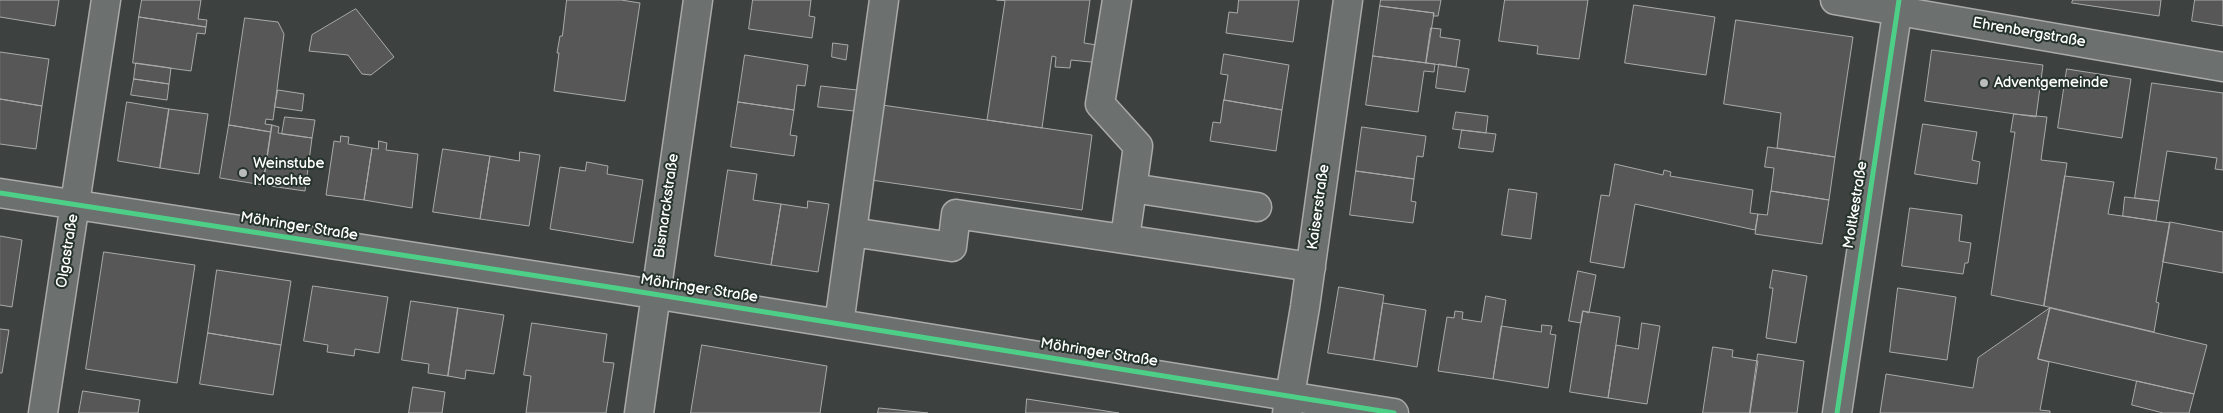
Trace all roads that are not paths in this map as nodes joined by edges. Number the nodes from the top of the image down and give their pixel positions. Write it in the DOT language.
graph roads {
  1 [pos="106,0"];
  2 [pos="698,0"];
  3 [pos="884,0"];
  4 [pos="1117,0"];
  5 [pos="1348,0"];
  6 [pos="1835,0"];
  7 [pos="1898,5"];
  8 [pos="2223,67"];
  9 [pos="1132,188"];
  10 [pos="0,193"];
  11 [pos="75,205"];
  12 [pos="1257,207"];
  13 [pos="852,232"];
  14 [pos="1126,238"];
  15 [pos="1311,267"];
  16 [pos="656,295"];
  17 [pos="839,324"];
  18 [pos="1288,405"];
  19 [pos="43,413"];
  20 [pos="639,413"];
  21 [pos="1394,413"];
  22 [pos="1837,413"];
  1 -- 11 [label="street, Olgastraße"];
  2 -- 16 [label="street, Bismarckstraße"];
  3 -- 13 [label="street"];
  4 -- 9 [label="street"];
  5 -- 15 [label="street, Kaiserstraße"];
  6 -- 7 [label="street, Ehrenbergstraße"];
  7 -- 8 [label="street, Ehrenbergstraße"];
  7 -- 22 [label="street, Moltkestraße"];
  9 -- 12 [label="street"];
  9 -- 14 [label="street"];
  10 -- 11 [label="street, Möhringer Straße"];
  11 -- 16 [label="street, Möhringer Straße"];
  11 -- 19 [label="street, Olgastraße"];
  13 -- 14 [label="street"];
  13 -- 17 [label="street"];
  14 -- 15 [label="street"];
  15 -- 18 [label="street, Kaiserstraße"];
  16 -- 17 [label="street, Möhringer Straße"];
  16 -- 20 [label="street, Bismarckstraße"];
  17 -- 18 [label="street, Möhringer Straße"];
  18 -- 21 [label="street, Möhringer Straße"];
}
